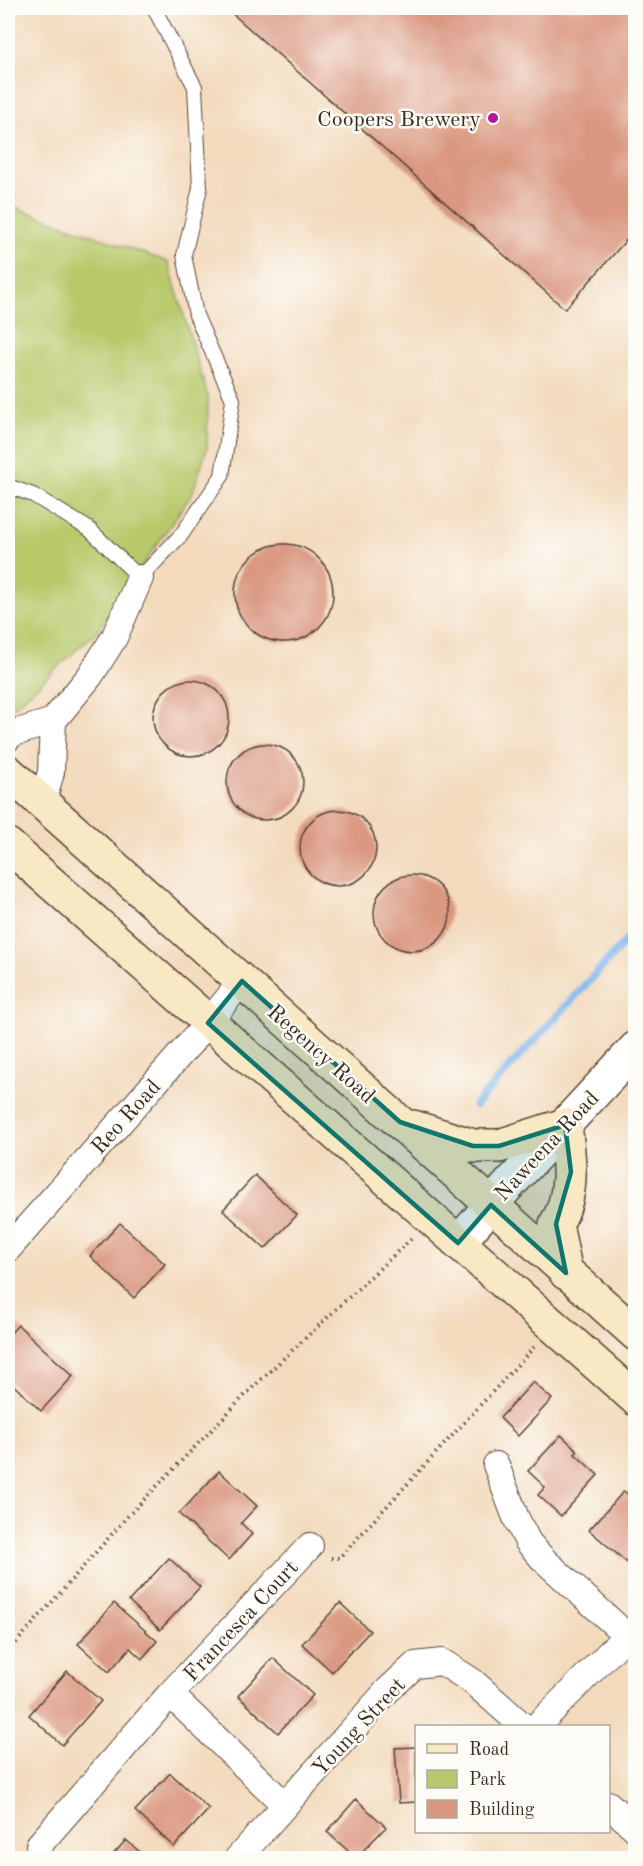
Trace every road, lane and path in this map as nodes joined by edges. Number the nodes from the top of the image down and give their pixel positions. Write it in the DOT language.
graph roads {
  1 [pos="153,8"];
  2 [pos="8,486"];
  3 [pos="140,578"];
  4 [pos="53,721"];
  5 [pos="8,738"];
  6 [pos="8,772"];
  7 [pos="42,805"];
  8 [pos="8,845"];
  9 [pos="242,981"];
  10 [pos="208,1023"];
  11 [pos="636,1048"];
  12 [pos="400,1122"];
  13 [pos="565,1125"];
  14 [pos="491,1205"];
  15 [pos="416,1235"];
  16 [pos="458,1243"];
  17 [pos="8,1249"];
  18 [pos="566,1273"];
  19 [pos="636,1334"];
  20 [pos="537,1345"];
  21 [pos="636,1399"];
  22 [pos="496,1465"];
  23 [pos="305,1551"];
  24 [pos="631,1640"];
  25 [pos="8,1652"];
  26 [pos="170,1694"];
  27 [pos="522,1725"];
  28 [pos="538,1725"];
  29 [pos="285,1805"];
  30 [pos="610,1805"];
  31 [pos="636,1828"];
  32 [pos="39,1845"];
  33 [pos="238,1858"];
  1 -- 3 [label="lane"];
  2 -- 3 [label="lane"];
  3 -- 4 [label="street"];
  4 -- 5 [label="street"];
  4 -- 7 [label="street"];
  6 -- 7 [label="main road, Regency Road"];
  7 -- 9 [label="main road, Regency Road"];
  8 -- 10 [label="main road"];
  9 -- 10 [label="street, Reo Road"];
  9 -- 12 [label="main road, Regency Road"];
  10 -- 16 [label="main road"];
  10 -- 17 [label="street, Reo Road"];
  11 -- 13 [label="street, Naweena Road"];
  12 -- 13 [label="main road"];
  12 -- 14 [label="main road, Regency Road"];
  13 -- 14 [label="street, Naweena Road"];
  13 -- 18 [label="main road"];
  14 -- 16 [label="street, Naweena Road"];
  14 -- 18 [label="main road, Regency Road"];
  15 -- 25 [label="path"];
  16 -- 21 [label="main road"];
  18 -- 19 [label="main road, Regency Road"];
  20 -- 23 [label="path"];
  22 -- 24 [label="street"];
  23 -- 26 [label="street, Francesca Court"];
  24 -- 28 [label="street"];
  26 -- 29 [label="street, Francesca Court"];
  26 -- 32 [label="street, Francesca Court"];
  27 -- 29 [label="street, Young Street"];
  29 -- 33 [label="street, Young Street"];
  30 -- 31 [label="street"];
}
